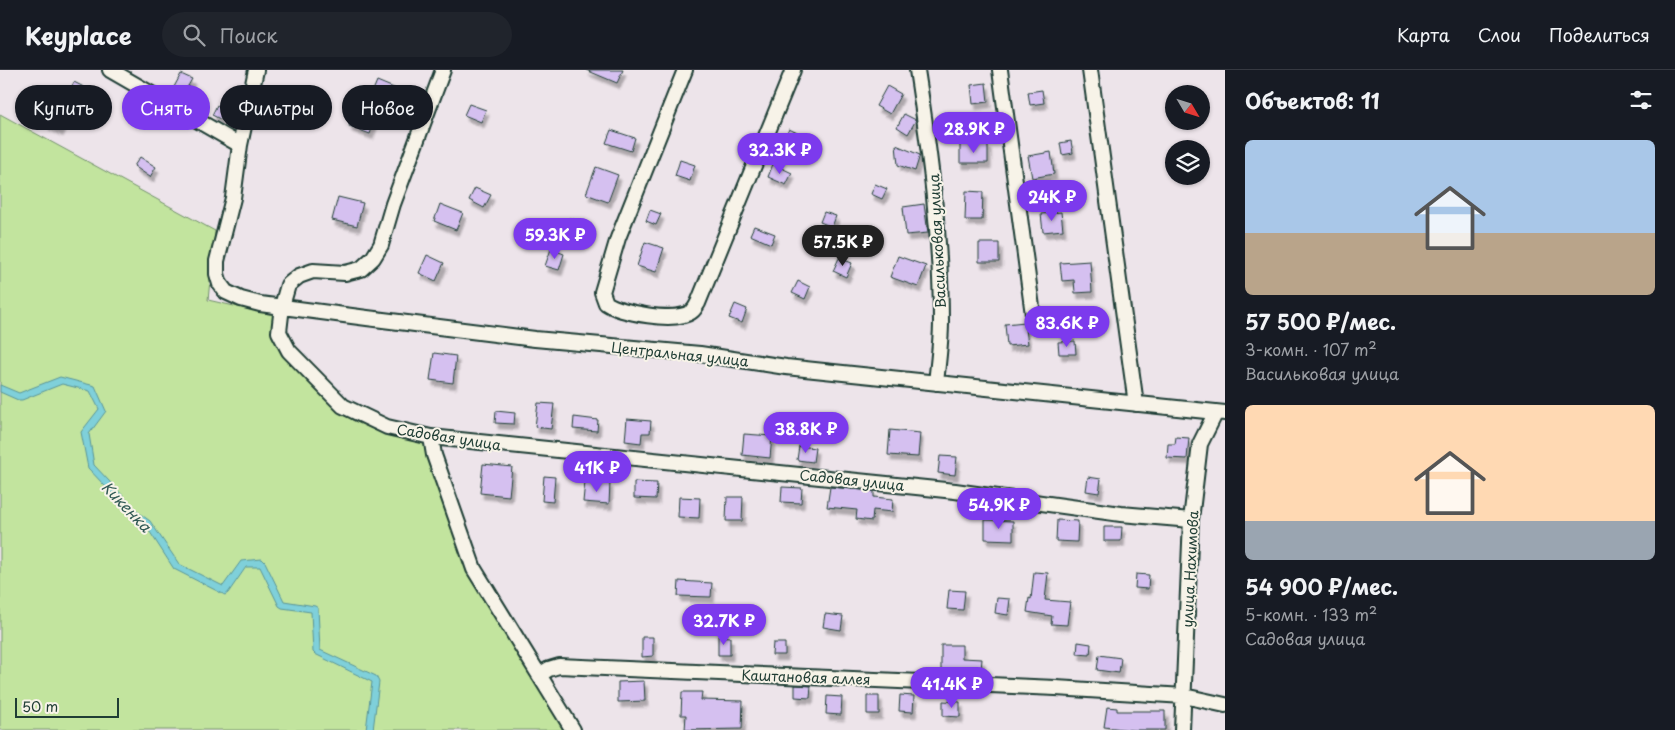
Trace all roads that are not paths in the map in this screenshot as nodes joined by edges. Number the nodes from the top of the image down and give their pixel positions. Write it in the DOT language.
graph roads {
  1 [pos="110,70"];
  2 [pos="256,70"];
  3 [pos="443,70"];
  4 [pos="685,70"];
  5 [pos="793,70"];
  6 [pos="918,70"];
  7 [pos="1000,70"];
  8 [pos="1090,70"];
  9 [pos="240,145"];
  10 [pos="282,306"];
  11 [pos="1034,322"];
  12 [pos="936,383"];
  13 [pos="1136,404"];
  14 [pos="1221,413"];
  15 [pos="431,437"];
  16 [pos="1191,520"];
  17 [pos="539,675"];
  18 [pos="1184,696"];
  19 [pos="1225,706"];
  20 [pos="573,730"];
  21 [pos="1182,730"];
  1 -- 9 [label="street"];
  2 -- 9 [label="street"];
  3 -- 10 [label="street, Садовая улица"];
  4 -- 5 [label="street"];
  6 -- 12 [label="street, Васильковая улица"];
  7 -- 11 [label="street"];
  8 -- 13 [label="street"];
  9 -- 10 [label="street, Центральная улица"];
  10 -- 12 [label="street, Центральная улица"];
  10 -- 15 [label="street, Садовая улица"];
  12 -- 13 [label="street, Центральная улица"];
  13 -- 14 [label="street, Центральная улица"];
  14 -- 16 [label="street, улица Нахимова"];
  15 -- 16 [label="street, Садовая улица"];
  15 -- 17 [label="street"];
  16 -- 18 [label="street, улица Нахимова"];
  17 -- 18 [label="street, Каштановая аллея"];
  17 -- 20 [label="street"];
  18 -- 19 [label="street, Каштановая аллея"];
  18 -- 21 [label="street, улица Нахимова"];
}
